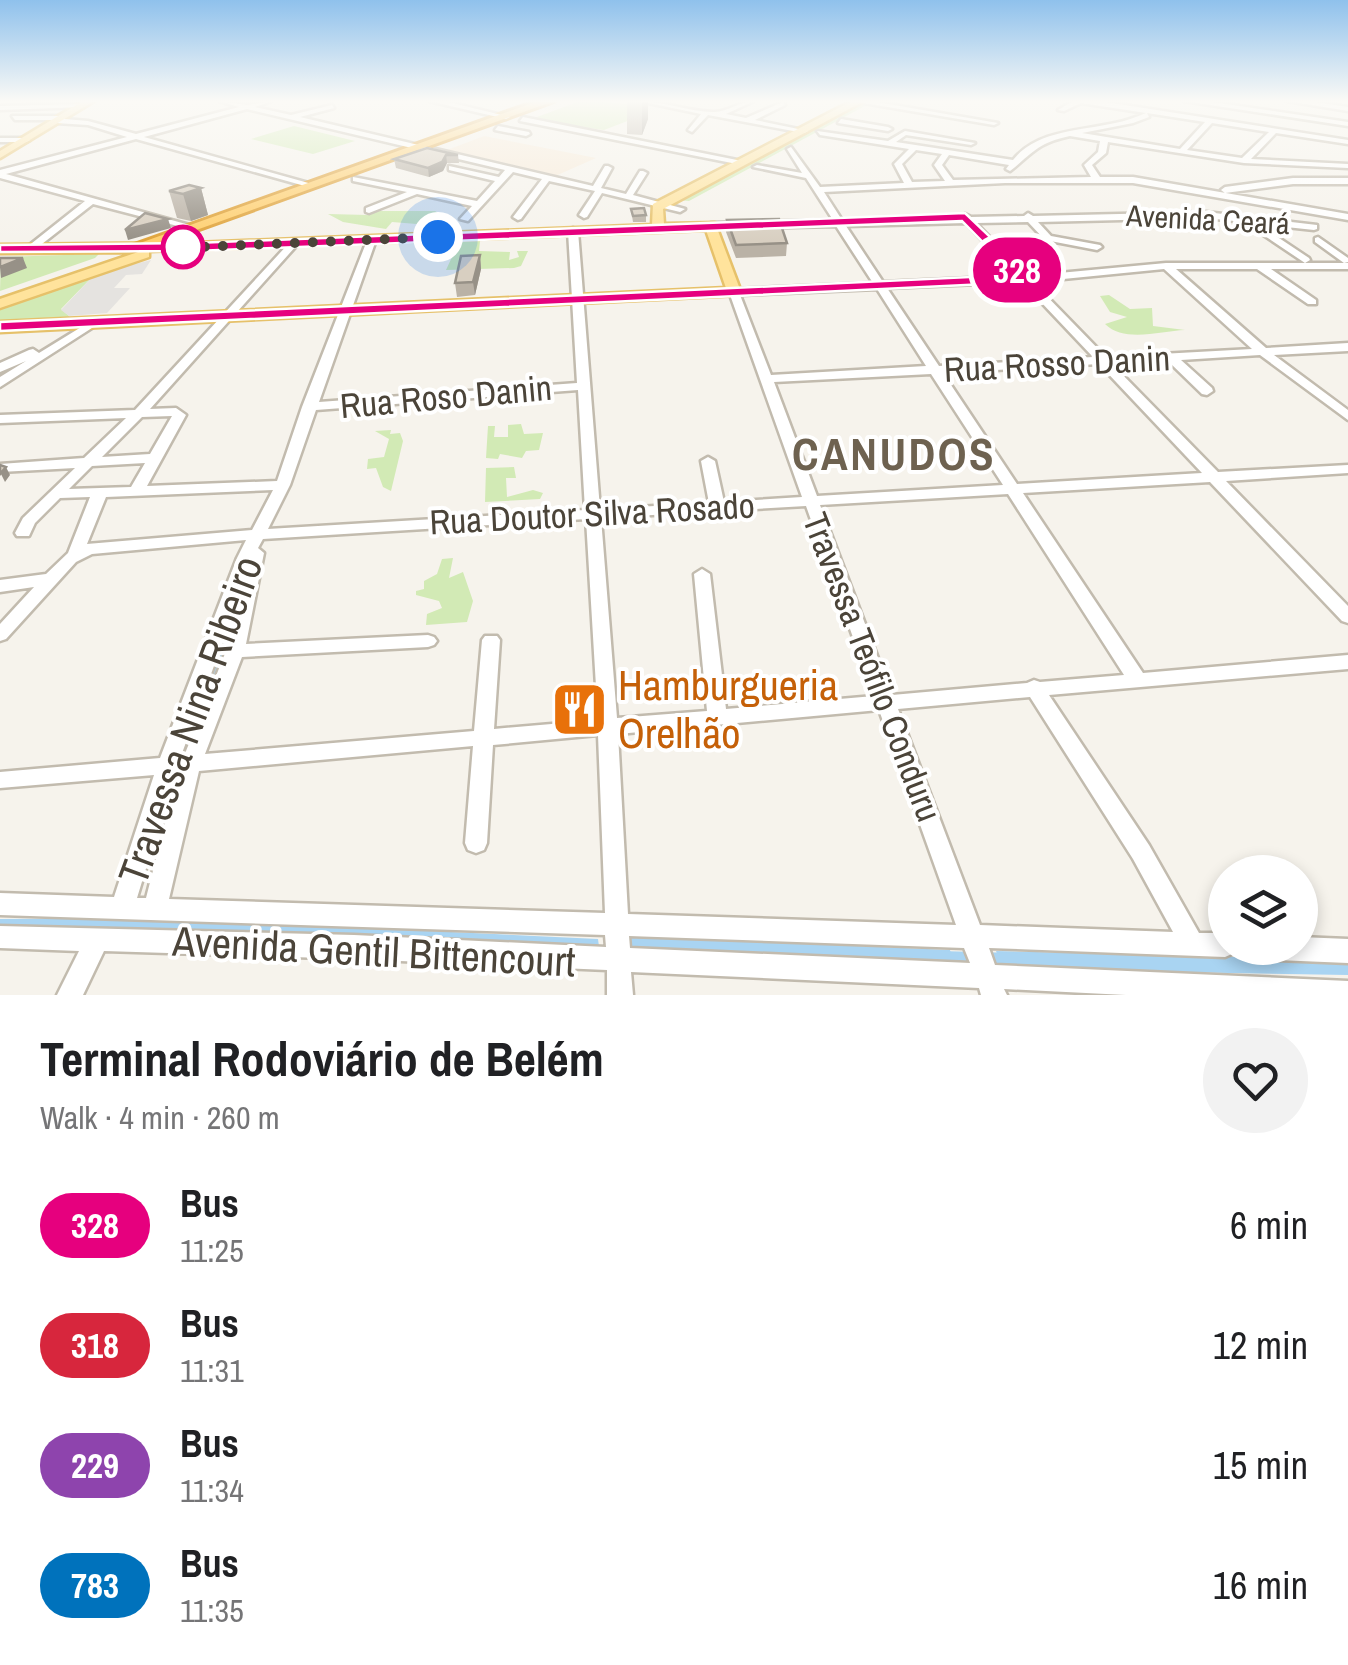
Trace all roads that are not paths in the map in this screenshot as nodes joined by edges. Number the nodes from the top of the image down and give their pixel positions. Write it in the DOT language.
graph roads {
  1 [pos="80,147"];
  2 [pos="97,147"];
  3 [pos="168,147"];
  4 [pos="441,147"];
  5 [pos="665,147"];
  6 [pos="772,147"];
  7 [pos="794,147"];
  8 [pos="912,147"];
  9 [pos="915,147"];
  10 [pos="1030,147"];
  11 [pos="1103,147"];
  12 [pos="1152,147"];
  13 [pos="1185,147"];
  14 [pos="1258,147"];
  15 [pos="1309,147"];
  16 [pos="417,148"];
  17 [pos="791,149"];
  18 [pos="433,151"];
  19 [pos="947,152"];
  20 [pos="1181,152"];
  21 [pos="1244,162"];
  22 [pos="742,163"];
  23 [pos="1014,163"];
  24 [pos="1297,164"];
  25 [pos="1348,166"];
  26 [pos="757,167"];
  27 [pos="452,168"];
  28 [pos="608,168"];
  29 [pos="510,170"];
  30 [pos="0,172"];
  31 [pos="643,172"];
  32 [pos="807,176"];
  33 [pos="547,177"];
  34 [pos="356,179"];
  35 [pos="500,180"];
  36 [pos="1004,180"];
  37 [pos="1097,180"];
  38 [pos="1348,181"];
  39 [pos="951,183"];
  40 [pos="910,185"];
  41 [pos="309,186"];
  42 [pos="598,190"];
  43 [pos="816,190"];
  44 [pos="1216,192"];
  45 [pos="414,193"];
  46 [pos="628,197"];
  47 [pos="92,200"];
  48 [pos="678,203"];
  49 [pos="478,204"];
  50 [pos="661,205"];
  51 [pos="370,210"];
  52 [pos="584,215"];
  53 [pos="1028,216"];
  54 [pos="1240,216"];
  55 [pos="518,217"];
  56 [pos="965,217"];
  57 [pos="1348,217"];
  58 [pos="465,220"];
  59 [pos="838,221"];
  60 [pos="711,226"];
  61 [pos="680,227"];
  62 [pos="1314,227"];
  63 [pos="658,228"];
  64 [pos="574,231"];
  65 [pos="191,238"];
  66 [pos="371,240"];
  67 [pos="1318,240"];
  68 [pos="294,243"];
  69 [pos="1097,247"];
  70 [pos="30,248"];
  71 [pos="138,248"];
  72 [pos="161,248"];
  73 [pos="2,250"];
  74 [pos="1304,260"];
  75 [pos="1347,262"];
  76 [pos="1236,264"];
  77 [pos="1166,266"];
  78 [pos="1260,267"];
  79 [pos="1026,279"];
  80 [pos="881,286"];
  81 [pos="734,292"];
  82 [pos="579,299"];
  83 [pos="1312,302"];
  84 [pos="0,304"];
  85 [pos="344,310"];
  86 [pos="226,316"];
  87 [pos="84,325"];
  88 [pos="0,327"];
  89 [pos="1348,346"];
  90 [pos="1263,352"];
  91 [pos="36,355"];
  92 [pos="1171,358"];
  93 [pos="1104,362"];
  94 [pos="0,368"];
  95 [pos="934,371"];
  96 [pos="765,379"];
  97 [pos="0,383"];
  98 [pos="582,386"];
  99 [pos="1207,391"];
  100 [pos="309,407"];
  101 [pos="140,412"];
  102 [pos="1348,416"];
  103 [pos="0,419"];
  104 [pos="157,458"];
  105 [pos="708,461"];
  106 [pos="90,462"];
  107 [pos="0,468"];
  108 [pos="1348,469"];
  109 [pos="1216,478"];
  110 [pos="283,485"];
  111 [pos="1013,489"];
  112 [pos="137,490"];
  113 [pos="100,492"];
  114 [pos="60,494"];
  115 [pos="810,502"];
  116 [pos="717,506"];
  117 [pos="592,515"];
  118 [pos="23,533"];
  119 [pos="260,534"];
  120 [pos="82,551"];
  121 [pos="702,574"];
  122 [pos="52,579"];
  123 [pos="0,586"];
  124 [pos="1348,617"];
  125 [pos="0,636"];
  126 [pos="428,640"];
  127 [pos="491,640"];
  128 [pos="235,651"];
  129 [pos="1348,662"];
  130 [pos="1136,678"];
  131 [pos="1034,686"];
  132 [pos="888,702"];
  133 [pos="717,715"];
  134 [pos="608,726"];
  135 [pos="483,736"];
  136 [pos="192,764"];
  137 [pos="167,766"];
  138 [pos="0,780"];
  139 [pos="476,844"];
  140 [pos="0,904"];
  141 [pos="122,907"];
  142 [pos="155,908"];
  143 [pos="620,925"];
  144 [pos="0,936"];
  145 [pos="98,938"];
  146 [pos="973,938"];
  147 [pos="1192,943"];
  148 [pos="1208,944"];
  149 [pos="1318,950"];
  150 [pos="1348,952"];
  151 [pos="620,962"];
  152 [pos="991,987"];
  153 [pos="1348,993"];
  154 [pos="70,995"];
  155 [pos="620,995"];
  1 -- 30 [label="street"];
  2 -- 30 [label="street"];
  3 -- 41 [label="street"];
  4 -- 18 [label="highway"];
  5 -- 22 [label="street"];
  6 -- 22 [label="main road"];
  7 -- 17 [label="main road"];
  8 -- 40 [label="street"];
  9 -- 19 [label="street"];
  10 -- 23 [label="street"];
  11 -- 37 [label="street"];
  12 -- 20 [label="street"];
  13 -- 20 [label="street"];
  14 -- 21 [label="street"];
  15 -- 24 [label="street"];
  16 -- 18 [label="street"];
  16 -- 41 [label="highway"];
  17 -- 26 [label="main road"];
  17 -- 32 [label="street"];
  18 -- 29 [label="street"];
  18 -- 34 [label="highway"];
  19 -- 23 [label="street"];
  19 -- 39 [label="street"];
  20 -- 21 [label="street"];
  21 -- 24 [label="street"];
  22 -- 48 [label="main road"];
  23 -- 36 [label="street"];
  24 -- 25 [label="street"];
  26 -- 32 [label="street"];
  26 -- 48 [label="main road"];
  27 -- 35 [label="street"];
  28 -- 42 [label="street"];
  29 -- 33 [label="street"];
  29 -- 35 [label="street"];
  30 -- 47 [label="street"];
  31 -- 46 [label="street"];
  32 -- 43 [label="street"];
  33 -- 42 [label="street"];
  33 -- 55 [label="street"];
  34 -- 45 [label="street"];
  34 -- 65 [label="highway"];
  35 -- 49 [label="street"];
  36 -- 37 [label="street"];
  36 -- 39 [label="street"];
  37 -- 44 [label="street"];
  38 -- 44 [label="street"];
  39 -- 40 [label="street"];
  40 -- 43 [label="street"];
  41 -- 65 [label="highway"];
  42 -- 46 [label="street"];
  42 -- 52 [label="street"];
  43 -- 59 [label="street"];
  44 -- 57 [label="street"];
  45 -- 49 [label="street"];
  45 -- 51 [label="street"];
  46 -- 50 [label="street"];
  47 -- 65 [label="street"];
  47 -- 70 [label="street"];
  48 -- 50 [label="main road"];
  48 -- 61 [label="main road"];
  49 -- 58 [label="street"];
  50 -- 63 [label="main road"];
  53 -- 54 [label="street, Avenida Ceará"];
  53 -- 56 [label="street, Avenida Ceará"];
  53 -- 69 [label="street"];
  54 -- 62 [label="street, Avenida Ceará"];
  54 -- 74 [label="street"];
  56 -- 59 [label="street, Avenida Ceará"];
  56 -- 79 [label="street"];
  59 -- 60 [label="street, Avenida Ceará"];
  59 -- 80 [label="street"];
  60 -- 61 [label="main road, Avenida Ceará"];
  60 -- 81 [label="main road, Travessa Teófilo Conduru"];
  61 -- 63 [label="main road, Avenida Ceará"];
  63 -- 64 [label="main road, Avenida Ceará"];
  64 -- 66 [label="main road, Avenida Ceará"];
  64 -- 82 [label="street"];
  65 -- 68 [label="main road, Avenida Ceará"];
  65 -- 71 [label="highway"];
  65 -- 72 [label="highway"];
  66 -- 68 [label="main road, Avenida Ceará"];
  66 -- 85 [label="street, Travessa Nina Ribeiro"];
  67 -- 75 [label="street"];
  68 -- 86 [label="street"];
  70 -- 71 [label="main road"];
  70 -- 73 [label="main road"];
  71 -- 72 [label="main road"];
  72 -- 84 [label="main road"];
  74 -- 75 [label="street"];
  74 -- 76 [label="street"];
  75 -- 78 [label="street"];
  76 -- 77 [label="street"];
  76 -- 78 [label="street"];
  77 -- 79 [label="street"];
  77 -- 90 [label="street"];
  78 -- 83 [label="street"];
  79 -- 80 [label="street"];
  79 -- 93 [label="street"];
  80 -- 81 [label="street"];
  80 -- 95 [label="street"];
  81 -- 82 [label="main road"];
  81 -- 96 [label="street, Travessa Teófilo Conduru"];
  82 -- 85 [label="main road"];
  82 -- 98 [label="street"];
  85 -- 86 [label="main road"];
  85 -- 100 [label="street, Travessa Nina Ribeiro"];
  86 -- 87 [label="main road"];
  86 -- 101 [label="street"];
  87 -- 88 [label="main road"];
  87 -- 91 [label="street"];
  87 -- 91 [label="street"];
  89 -- 90 [label="street, Rua Rosso Danin"];
  90 -- 92 [label="street, Rua Rosso Danin"];
  90 -- 102 [label="street"];
  91 -- 94 [label="street"];
  91 -- 97 [label="street"];
  92 -- 93 [label="street, Rua Rosso Danin"];
  92 -- 99 [label="street"];
  93 -- 95 [label="street, Rua Rosso Danin"];
  93 -- 109 [label="street"];
  95 -- 96 [label="street, Rua Rosso Danin"];
  95 -- 111 [label="street"];
  96 -- 115 [label="street, Travessa Teófilo Conduru"];
  98 -- 100 [label="street, Rua Roso Danin"];
  98 -- 117 [label="street"];
  100 -- 110 [label="street, Travessa Nina Ribeiro"];
  101 -- 103 [label="street"];
  101 -- 104 [label="street"];
  101 -- 106 [label="street"];
  104 -- 106 [label="street"];
  104 -- 112 [label="street"];
  105 -- 116 [label="street"];
  106 -- 107 [label="street"];
  106 -- 114 [label="street"];
  108 -- 109 [label="street, Rua Doutor Silva Rosado"];
  109 -- 111 [label="street, Rua Doutor Silva Rosado"];
  109 -- 124 [label="street"];
  110 -- 112 [label="street"];
  110 -- 119 [label="street, Travessa Nina Ribeiro"];
  111 -- 115 [label="street, Rua Doutor Silva Rosado"];
  111 -- 130 [label="street"];
  112 -- 113 [label="street"];
  113 -- 114 [label="street"];
  113 -- 120 [label="street"];
  114 -- 118 [label="street"];
  115 -- 116 [label="street, Rua Doutor Silva Rosado"];
  115 -- 132 [label="street, Travessa Teófilo Conduru"];
  116 -- 117 [label="street, Rua Doutor Silva Rosado"];
  117 -- 119 [label="street, Rua Doutor Silva Rosado"];
  117 -- 134 [label="street"];
  119 -- 120 [label="street, Rua Doutor Silva Rosado"];
  119 -- 128 [label="street, Travessa Nina Ribeiro"];
  119 -- 137 [label="street, Travessa Nina Ribeiro"];
  120 -- 122 [label="street"];
  121 -- 133 [label="street"];
  122 -- 123 [label="street"];
  122 -- 125 [label="street"];
  126 -- 128 [label="street"];
  127 -- 135 [label="street"];
  128 -- 136 [label="street, Travessa Nina Ribeiro"];
  129 -- 130 [label="street"];
  130 -- 131 [label="street"];
  131 -- 132 [label="street"];
  131 -- 147 [label="street"];
  132 -- 133 [label="street"];
  132 -- 146 [label="street, Travessa Teófilo Conduru"];
  133 -- 134 [label="street"];
  134 -- 135 [label="street"];
  134 -- 143 [label="street"];
  135 -- 136 [label="street"];
  135 -- 139 [label="street"];
  136 -- 137 [label="street"];
  136 -- 142 [label="street, Travessa Nina Ribeiro"];
  137 -- 138 [label="street"];
  137 -- 141 [label="street, Travessa Nina Ribeiro"];
  140 -- 141 [label="street, Avenida Gentil Bittencourt"];
  141 -- 142 [label="street, Avenida Gentil Bittencourt"];
  142 -- 143 [label="street, Avenida Gentil Bittencourt"];
  143 -- 146 [label="street, Avenida Gentil Bittencourt"];
  143 -- 151 [label="street"];
  144 -- 145 [label="street, Avenida Gentil Bittencourt"];
  145 -- 151 [label="street, Avenida Gentil Bittencourt"];
  145 -- 154 [label="street"];
  146 -- 147 [label="street, Avenida Gentil Bittencourt"];
  146 -- 152 [label="street, Travessa Teófilo Conduru"];
  147 -- 148 [label="street, Avenida Gentil Bittencourt"];
  149 -- 150 [label="street"];
  151 -- 152 [label="street, Avenida Gentil Bittencourt"];
  151 -- 155 [label="street"];
  152 -- 153 [label="street, Avenida Gentil Bittencourt"];
}
